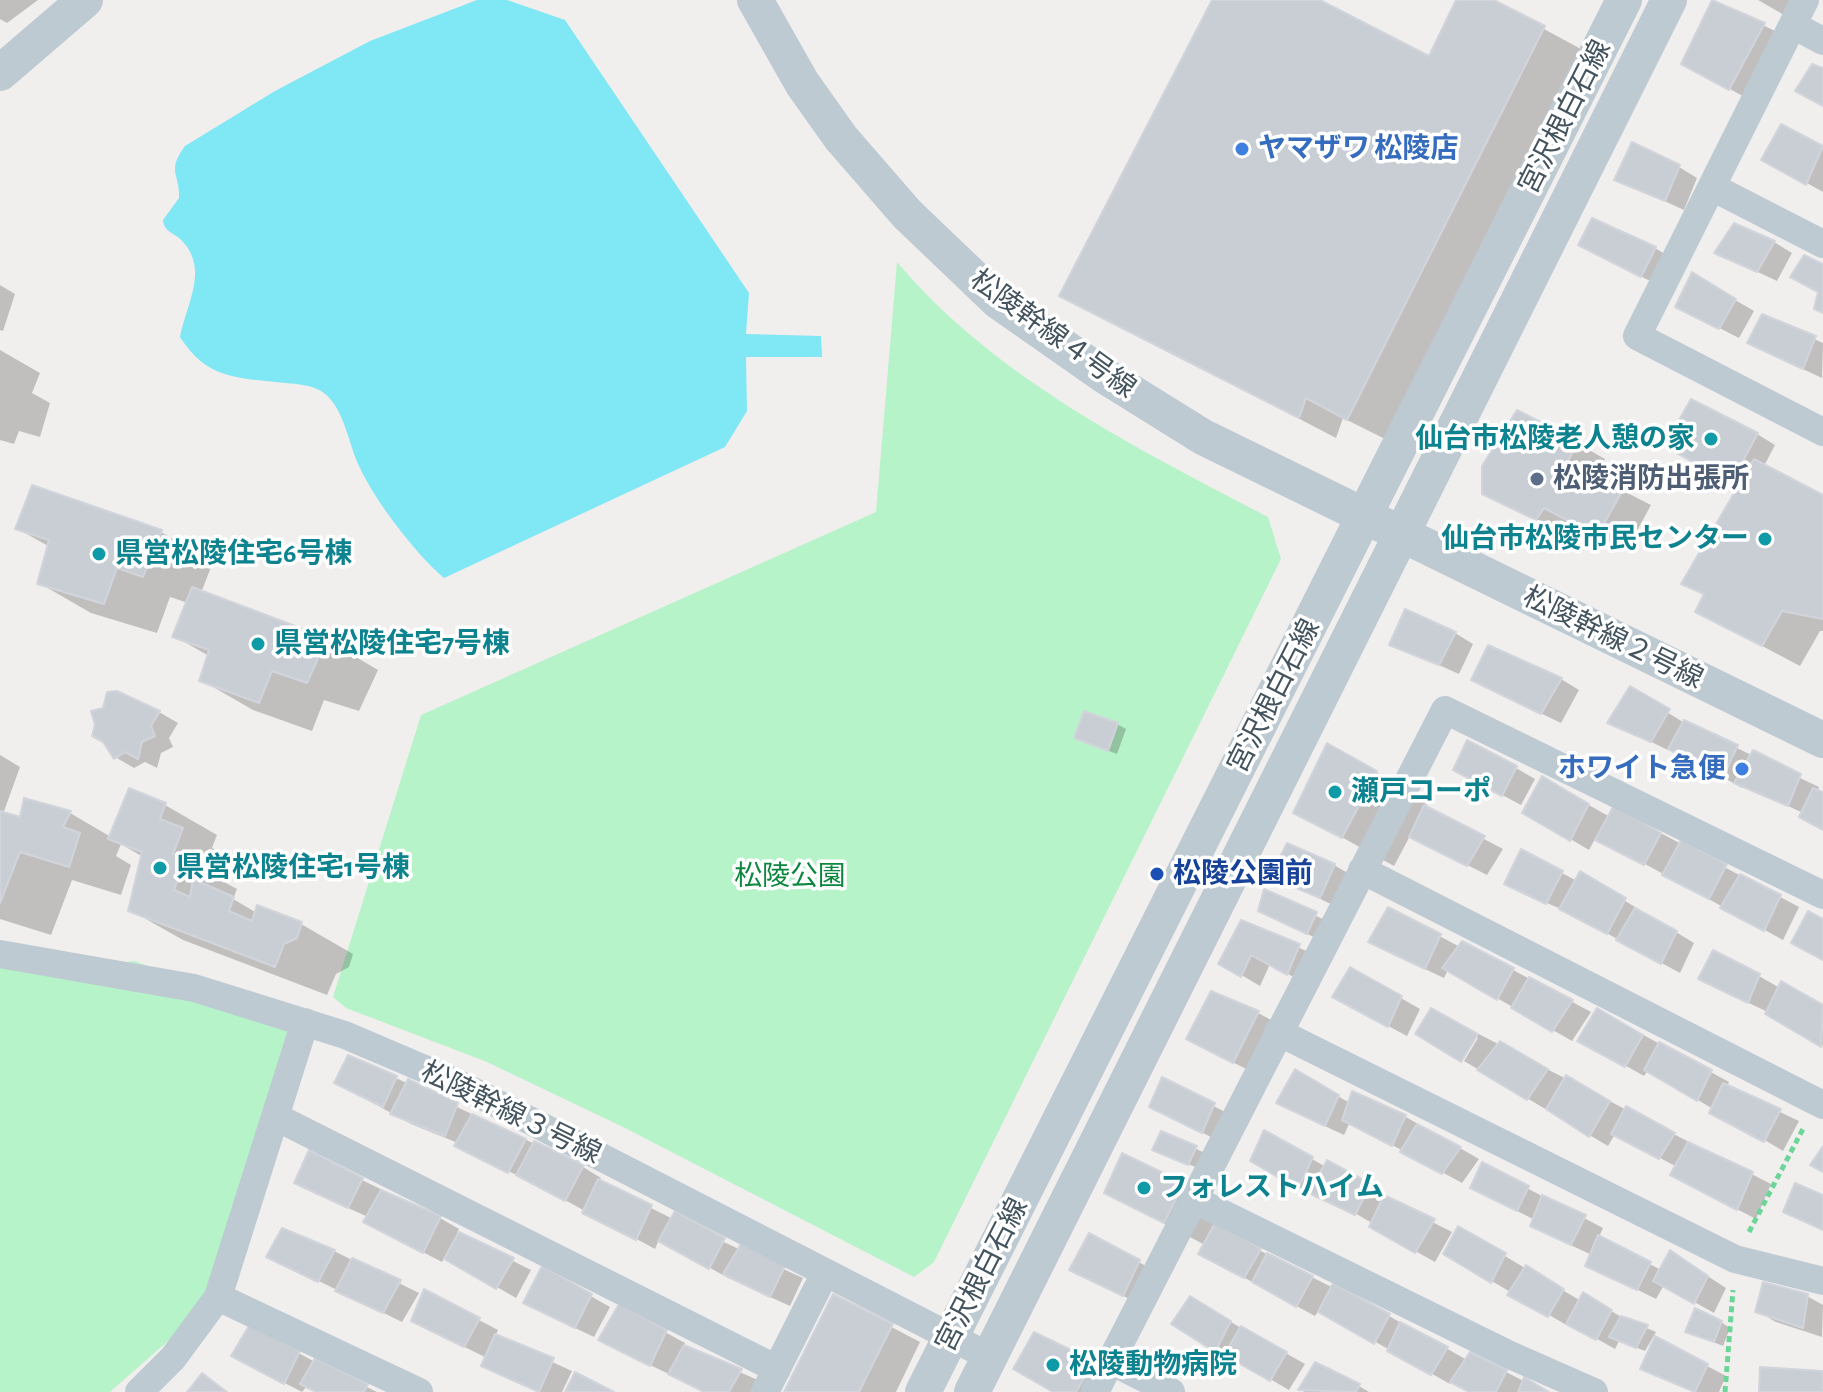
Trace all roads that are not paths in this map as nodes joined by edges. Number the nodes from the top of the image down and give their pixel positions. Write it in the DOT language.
graph roads {
  1 [pos="85,0"];
  2 [pos="755,0"];
  3 [pos="1624,0"];
  4 [pos="1669,0"];
  5 [pos="1799,12"];
  6 [pos="1823,41"];
  7 [pos="0,73"];
  8 [pos="1712,187"];
  9 [pos="1823,244"];
  10 [pos="1823,432"];
  11 [pos="1365,516"];
  12 [pos="1403,535"];
  13 [pos="1823,740"];
  14 [pos="1362,870"];
  15 [pos="1823,895"];
  16 [pos="0,954"];
  17 [pos="305,1022"];
  18 [pos="1278,1032"];
  19 [pos="1820,1103"];
  20 [pos="276,1117"];
  21 [pos="1193,1199"];
  22 [pos="825,1273"];
  23 [pos="1823,1281"];
  24 [pos="218,1297"];
  25 [pos="952,1336"];
  26 [pos="990,1357"];
  27 [pos="1111,1361"];
  28 [pos="771,1380"];
  29 [pos="139,1392"];
  30 [pos="419,1392"];
  31 [pos="923,1392"];
  32 [pos="972,1392"];
  33 [pos="1095,1392"];
  34 [pos="1171,1392"];
  35 [pos="1594,1392"];
  1 -- 7 [label="street"];
  2 -- 11 [label="street, 松陵幹線４号線"];
  3 -- 11 [label="street, 宮沢根白石線"];
  4 -- 12 [label="street"];
  5 -- 6 [label="street"];
  5 -- 8 [label="street"];
  8 -- 9 [label="street"];
  8 -- 10 [label="street"];
  11 -- 12 [label="street, 松陵幹線４号線"];
  11 -- 25 [label="street, 宮沢根白石線"];
  12 -- 13 [label="street, 松陵幹線２号線"];
  12 -- 26 [label="street"];
  14 -- 15 [label="street"];
  14 -- 18 [label="street"];
  14 -- 19 [label="street"];
  16 -- 17 [label="street, 松陵幹線３号線"];
  17 -- 20 [label="street"];
  17 -- 22 [label="street, 松陵幹線３号線"];
  18 -- 21 [label="street"];
  18 -- 23 [label="street"];
  20 -- 24 [label="street"];
  20 -- 28 [label="street"];
  21 -- 27 [label="street"];
  21 -- 35 [label="street"];
  22 -- 25 [label="street, 松陵幹線３号線"];
  22 -- 28 [label="street"];
  24 -- 29 [label="street"];
  24 -- 30 [label="street"];
  25 -- 26 [label="street, 松陵幹線３号線"];
  25 -- 31 [label="street, 宮沢根白石線"];
  26 -- 32 [label="street"];
  27 -- 33 [label="street"];
  27 -- 34 [label="street"];
}
